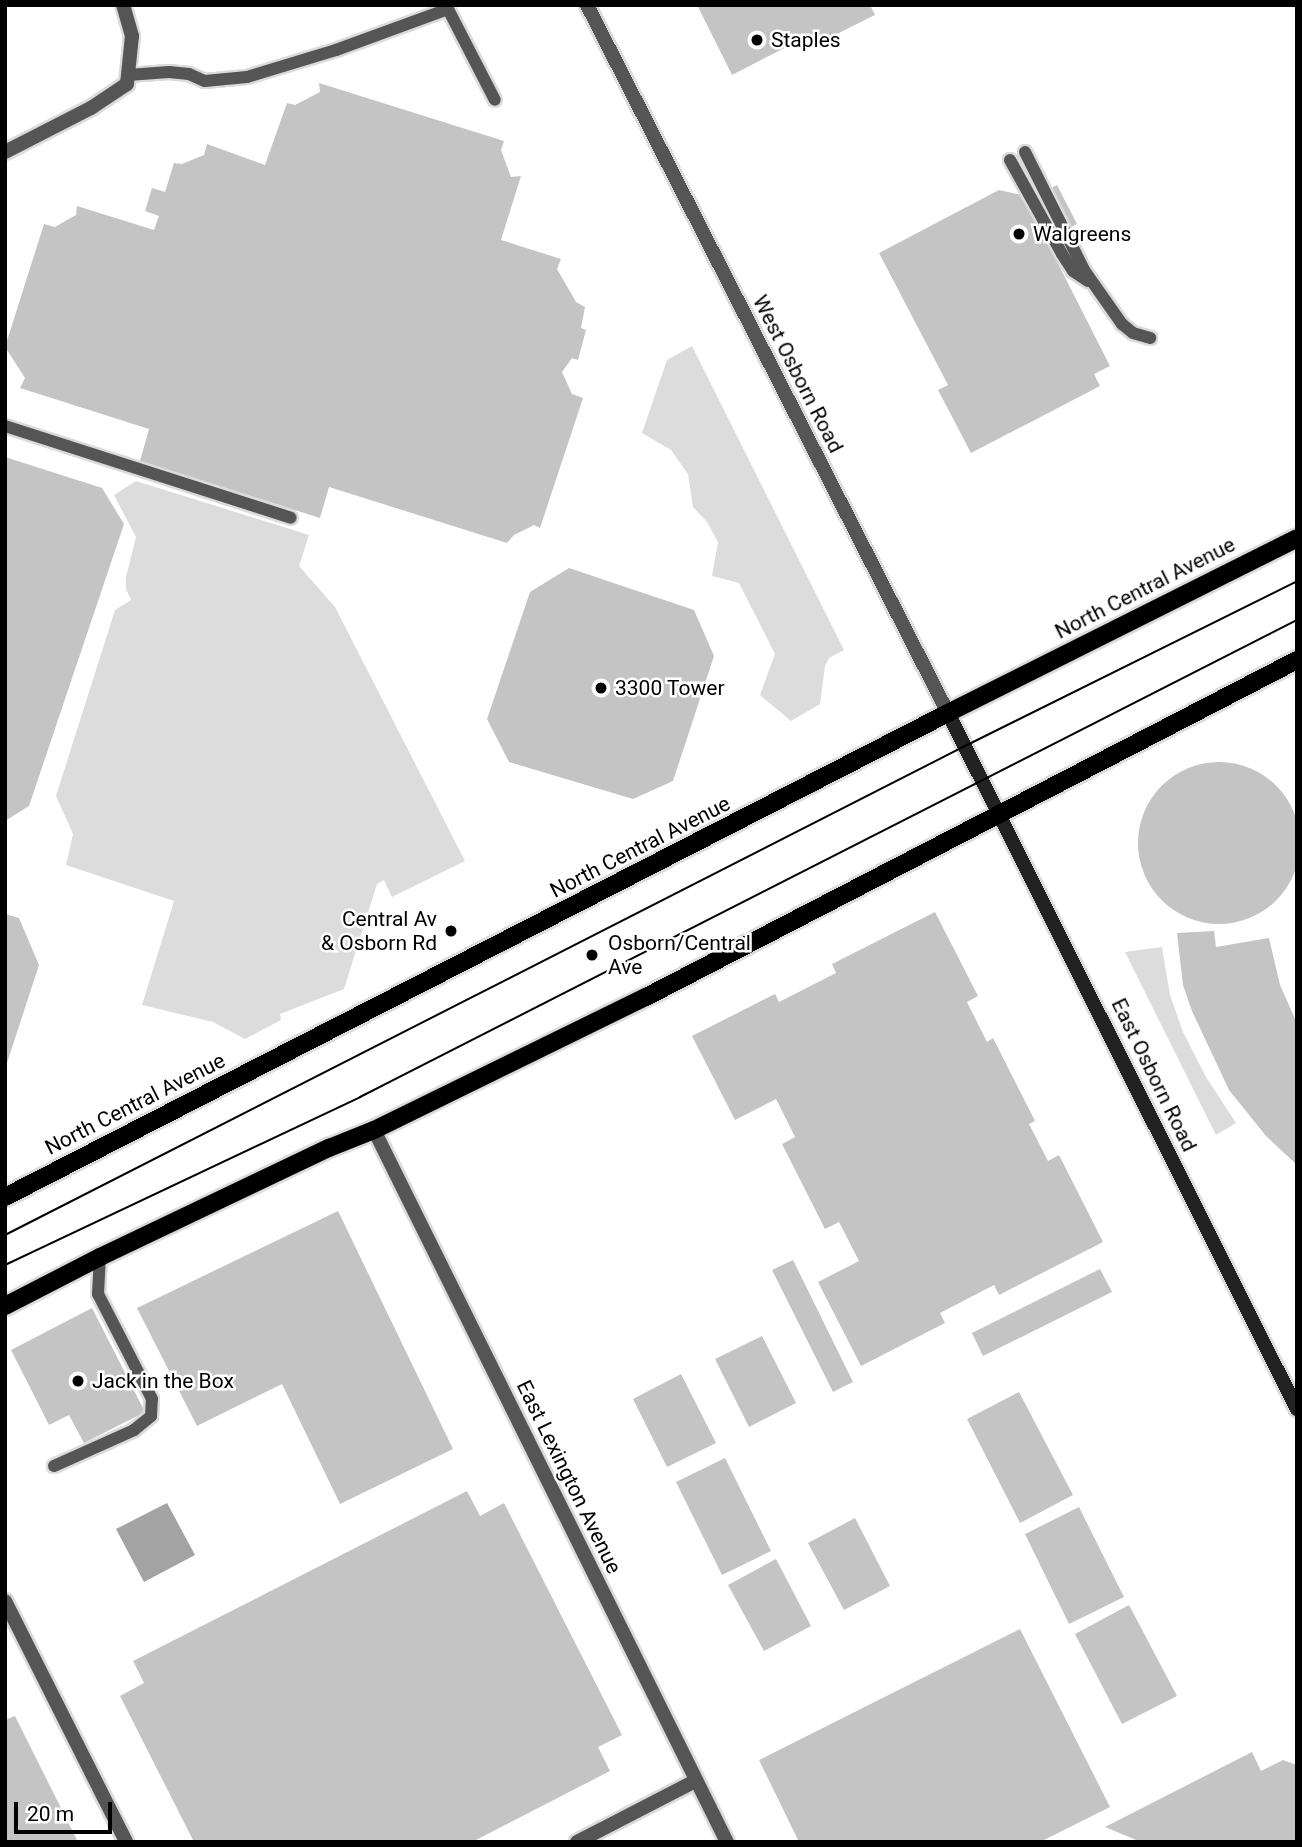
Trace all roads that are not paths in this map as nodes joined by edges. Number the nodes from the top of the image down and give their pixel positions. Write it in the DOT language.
graph roads {
  1 [pos="122,5"];
  2 [pos="587,5"];
  3 [pos="128,75"];
  4 [pos="495,100"];
  5 [pos="5,152"];
  6 [pos="1025,152"];
  7 [pos="1010,160"];
  8 [pos="1095,285"];
  9 [pos="1150,338"];
  10 [pos="5,426"];
  11 [pos="291,518"];
  12 [pos="1297,538"];
  13 [pos="1297,660"];
  14 [pos="948,713"];
  15 [pos="972,761"];
  16 [pos="999,812"];
  17 [pos="374,1130"];
  18 [pos="5,1197"];
  19 [pos="100,1257"];
  20 [pos="5,1306"];
  21 [pos="1297,1409"];
  22 [pos="54,1466"];
  23 [pos="5,1601"];
  24 [pos="695,1781"];
  25 [pos="126,1842"];
  26 [pos="577,1842"];
  27 [pos="727,1842"];
  1 -- 3 [label="street"];
  2 -- 14 [label="street, West Osborn Road"];
  3 -- 4 [label="lane"];
  3 -- 5 [label="street"];
  6 -- 8 [label="lane"];
  7 -- 8 [label="lane"];
  8 -- 9 [label="lane"];
  10 -- 11 [label="lane"];
  12 -- 14 [label="main road, North Central Avenue"];
  13 -- 16 [label="main road"];
  14 -- 15 [label="main road, West Osborn Road"];
  14 -- 18 [label="main road, North Central Avenue"];
  15 -- 16 [label="main road, East Osborn Road"];
  16 -- 17 [label="main road"];
  16 -- 21 [label="main road, East Osborn Road"];
  17 -- 19 [label="main road"];
  17 -- 24 [label="street, East Lexington Avenue"];
  19 -- 20 [label="main road"];
  19 -- 22 [label="lane"];
  23 -- 25 [label="street"];
  24 -- 26 [label="street"];
  24 -- 27 [label="street, East Lexington Avenue"];
}
